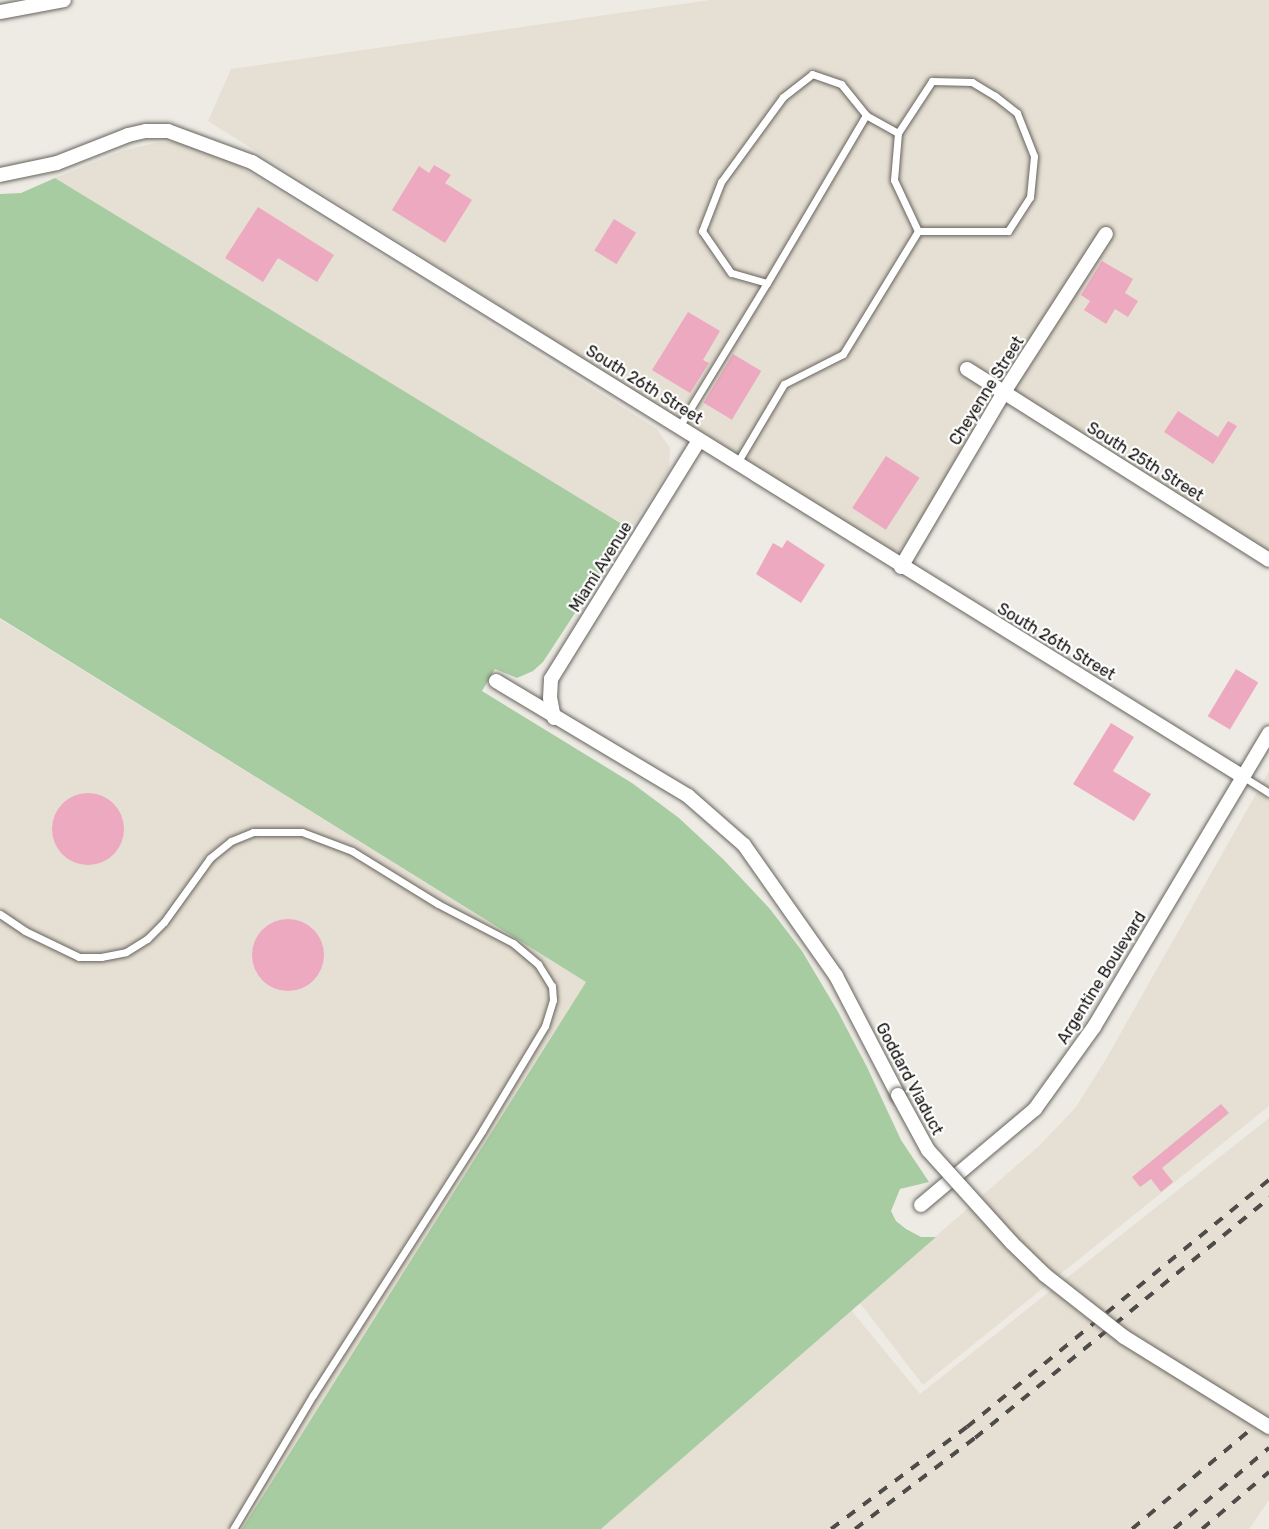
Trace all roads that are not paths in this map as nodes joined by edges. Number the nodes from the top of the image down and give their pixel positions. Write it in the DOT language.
graph roads {
  1 [pos="64,0"];
  2 [pos="0,12"];
  3 [pos="866,115"];
  4 [pos="898,133"];
  5 [pos="0,175"];
  6 [pos="918,231"];
  7 [pos="1106,234"];
  8 [pos="768,283"];
  9 [pos="967,369"];
  10 [pos="1004,392"];
  11 [pos="679,427"];
  12 [pos="699,440"];
  13 [pos="736,463"];
  14 [pos="1269,560"];
  15 [pos="901,567"];
  16 [pos="495,681"];
  17 [pos="554,718"];
  18 [pos="1269,733"];
  19 [pos="1242,776"];
  20 [pos="1269,793"];
  21 [pos="0,914"];
  22 [pos="921,1205"];
  23 [pos="1269,1427"];
  24 [pos="233,1529"];
  1 -- 2 [label="street"];
  3 -- 4 [label="lane"];
  3 -- 8 [label="lane"];
  3 -- 8 [label="lane"];
  4 -- 6 [label="lane"];
  4 -- 6 [label="lane"];
  5 -- 11 [label="street, South 26th Street"];
  6 -- 13 [label="lane"];
  7 -- 10 [label="street, Cheyenne Street"];
  8 -- 11 [label="lane"];
  9 -- 10 [label="street, South 25th Street"];
  10 -- 14 [label="street, South 25th Street"];
  10 -- 15 [label="street, Cheyenne Street"];
  11 -- 12 [label="street, South 26th Street"];
  12 -- 13 [label="street, South 26th Street"];
  12 -- 17 [label="street, Miami Avenue"];
  13 -- 15 [label="street, South 26th Street"];
  15 -- 19 [label="street, South 26th Street"];
  16 -- 17 [label="street, Goddard Viaduct"];
  17 -- 23 [label="street, Goddard Viaduct, bridge"];
  18 -- 19 [label="street, Argentine Boulevard"];
  19 -- 20 [label="lane"];
  19 -- 22 [label="street, Argentine Boulevard"];
  21 -- 24 [label="lane"];
}
